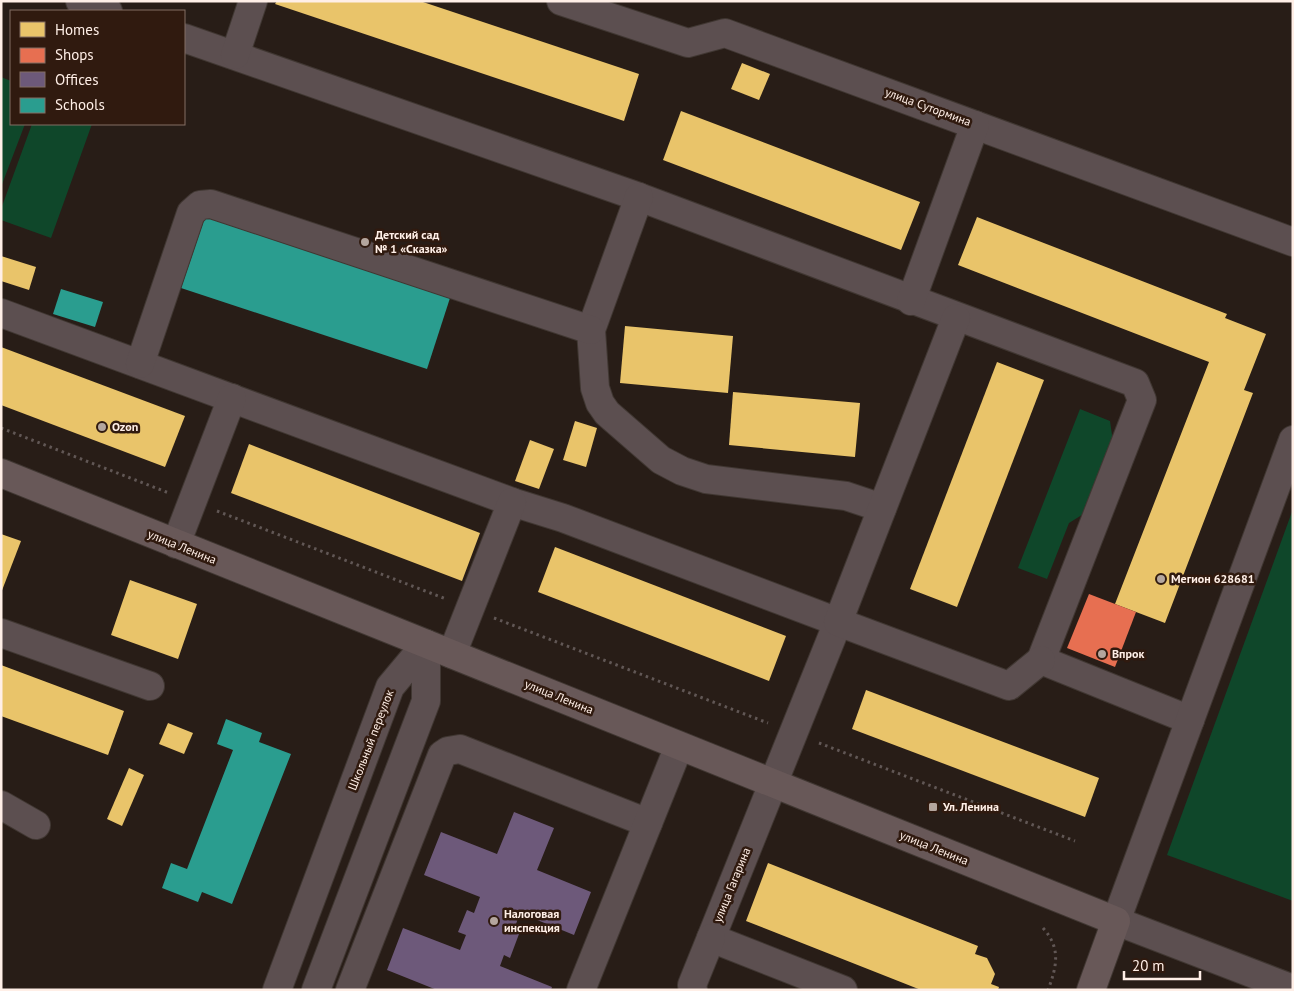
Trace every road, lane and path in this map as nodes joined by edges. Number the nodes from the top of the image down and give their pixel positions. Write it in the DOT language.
graph roads {
  1 [pos="80,1"];
  2 [pos="254,1"];
  3 [pos="561,1"];
  4 [pos="105,10"];
  5 [pos="185,38"];
  6 [pos="234,55"];
  7 [pos="976,125"];
  8 [pos="638,197"];
  9 [pos="1293,242"];
  10 [pos="911,300"];
  11 [pos="1,313"];
  12 [pos="956,318"];
  13 [pos="591,330"];
  14 [pos="140,364"];
  15 [pos="232,398"];
  16 [pos="1,428"];
  17 [pos="1293,440"];
  18 [pos="1,473"];
  19 [pos="192,502"];
  20 [pos="512,502"];
  21 [pos="882,508"];
  22 [pos="176,544"];
  23 [pos="470,608"];
  24 [pos="838,622"];
  25 [pos="1,633"];
  26 [pos="426,644"];
  27 [pos="452,654"];
  28 [pos="1041,660"];
  29 [pos="150,686"];
  30 [pos="1190,720"];
  31 [pos="794,733"];
  32 [pos="679,746"];
  33 [pos="773,784"];
  34 [pos="1,805"];
  35 [pos="648,823"];
  36 [pos="36,825"];
  37 [pos="1075,841"];
  38 [pos="1116,921"];
  39 [pos="1043,928"];
  40 [pos="711,938"];
  41 [pos="1293,989"];
  42 [pos="276,990"];
  43 [pos="316,990"];
  44 [pos="350,990"];
  45 [pos="582,990"];
  46 [pos="693,990"];
  47 [pos="843,990"];
  48 [pos="1048,990"];
  49 [pos="1091,990"];
  1 -- 4 [label="street"];
  2 -- 6 [label="street"];
  3 -- 7 [label="street, улица Сутормина"];
  5 -- 6 [label="street"];
  6 -- 8 [label="street"];
  7 -- 9 [label="street, улица Сутормина"];
  7 -- 10 [label="street"];
  8 -- 10 [label="street"];
  8 -- 13 [label="street"];
  10 -- 12 [label="street"];
  11 -- 14 [label="street"];
  12 -- 21 [label="street, улица Гагарина"];
  12 -- 28 [label="street"];
  13 -- 14 [label="street"];
  13 -- 21 [label="street"];
  14 -- 15 [label="street"];
  15 -- 19 [label="street"];
  15 -- 20 [label="street"];
  16 -- 19 [label="path"];
  17 -- 30 [label="street"];
  18 -- 22 [label="main road, улица Ленина"];
  19 -- 22 [label="street"];
  19 -- 23 [label="path"];
  20 -- 23 [label="street"];
  20 -- 24 [label="street"];
  21 -- 24 [label="street, улица Гагарина"];
  22 -- 26 [label="main road, улица Ленина"];
  23 -- 27 [label="street"];
  23 -- 31 [label="path"];
  24 -- 28 [label="street"];
  24 -- 31 [label="street, улица Гагарина"];
  25 -- 29 [label="street"];
  26 -- 27 [label="main road, улица Ленина"];
  26 -- 42 [label="street, Школьный переулок"];
  26 -- 43 [label="street"];
  27 -- 32 [label="main road, улица Ленина"];
  28 -- 30 [label="street"];
  30 -- 38 [label="street"];
  31 -- 33 [label="street, улица Гагарина"];
  31 -- 37 [label="path"];
  32 -- 33 [label="main road, улица Ленина"];
  32 -- 35 [label="street"];
  33 -- 38 [label="main road, улица Ленина"];
  33 -- 40 [label="street, улица Гагарина"];
  34 -- 36 [label="street"];
  35 -- 44 [label="street"];
  35 -- 45 [label="street"];
  38 -- 41 [label="street"];
  38 -- 49 [label="main road"];
  39 -- 48 [label="path"];
  40 -- 46 [label="street"];
  40 -- 47 [label="street, улица Гагарина"];
}
